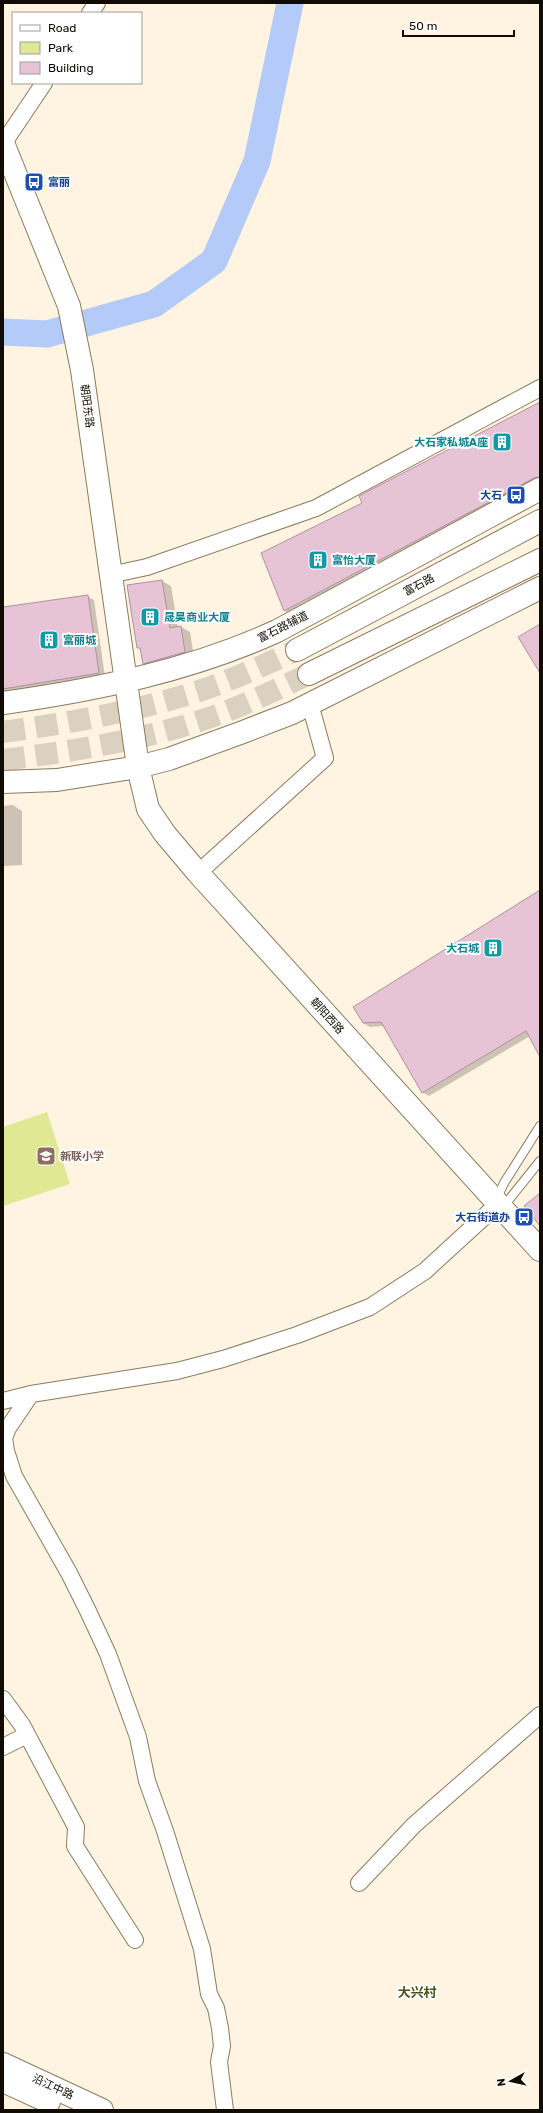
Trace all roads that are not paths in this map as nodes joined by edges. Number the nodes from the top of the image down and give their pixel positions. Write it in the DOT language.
graph roads {
  1 [pos="97,3"];
  2 [pos="91,12"];
  3 [pos="43,84"];
  4 [pos="3,144"];
  5 [pos="540,388"];
  6 [pos="540,489"];
  7 [pos="540,521"];
  8 [pos="540,560"];
  9 [pos="110,575"];
  10 [pos="540,588"];
  11 [pos="298,650"];
  12 [pos="309,674"];
  13 [pos="125,680"];
  14 [pos="3,703"];
  15 [pos="310,704"];
  16 [pos="138,768"];
  17 [pos="3,782"];
  18 [pos="198,873"];
  19 [pos="540,1126"];
  20 [pos="540,1161"];
  21 [pos="500,1206"];
  22 [pos="540,1250"];
  23 [pos="31,1394"];
  24 [pos="3,1401"];
  25 [pos="3,1699"];
  26 [pos="540,1715"];
  27 [pos="28,1735"];
  28 [pos="3,1747"];
  29 [pos="359,1883"];
  30 [pos="136,1940"];
  31 [pos="3,2064"];
  32 [pos="3,2081"];
  33 [pos="67,2110"];
  34 [pos="102,2110"];
  35 [pos="225,2110"];
  1 -- 2 [label="street"];
  3 -- 4 [label="street"];
  4 -- 9 [label="main road, 朝阳东路"];
  5 -- 9 [label="street"];
  6 -- 13 [label="main road, 富石路辅道"];
  7 -- 11 [label="main road, 富石路"];
  8 -- 12 [label="main road"];
  9 -- 13 [label="main road, 朝阳东路"];
  10 -- 15 [label="main road"];
  13 -- 14 [label="main road, 富石路辅道"];
  13 -- 16 [label="main road, 朝阳东路"];
  15 -- 16 [label="main road"];
  15 -- 18 [label="street"];
  16 -- 17 [label="main road"];
  16 -- 18 [label="main road, 朝阳西路"];
  18 -- 21 [label="main road, 朝阳西路"];
  19 -- 21 [label="lane"];
  20 -- 21 [label="lane"];
  21 -- 22 [label="main road, 朝阳西路"];
  21 -- 23 [label="street"];
  23 -- 24 [label="street"];
  23 -- 35 [label="street"];
  25 -- 27 [label="street"];
  26 -- 29 [label="street"];
  27 -- 28 [label="street"];
  27 -- 30 [label="street"];
  31 -- 34 [label="main road, 沿江中路"];
  32 -- 33 [label="main road, 沿江中路"];
}
